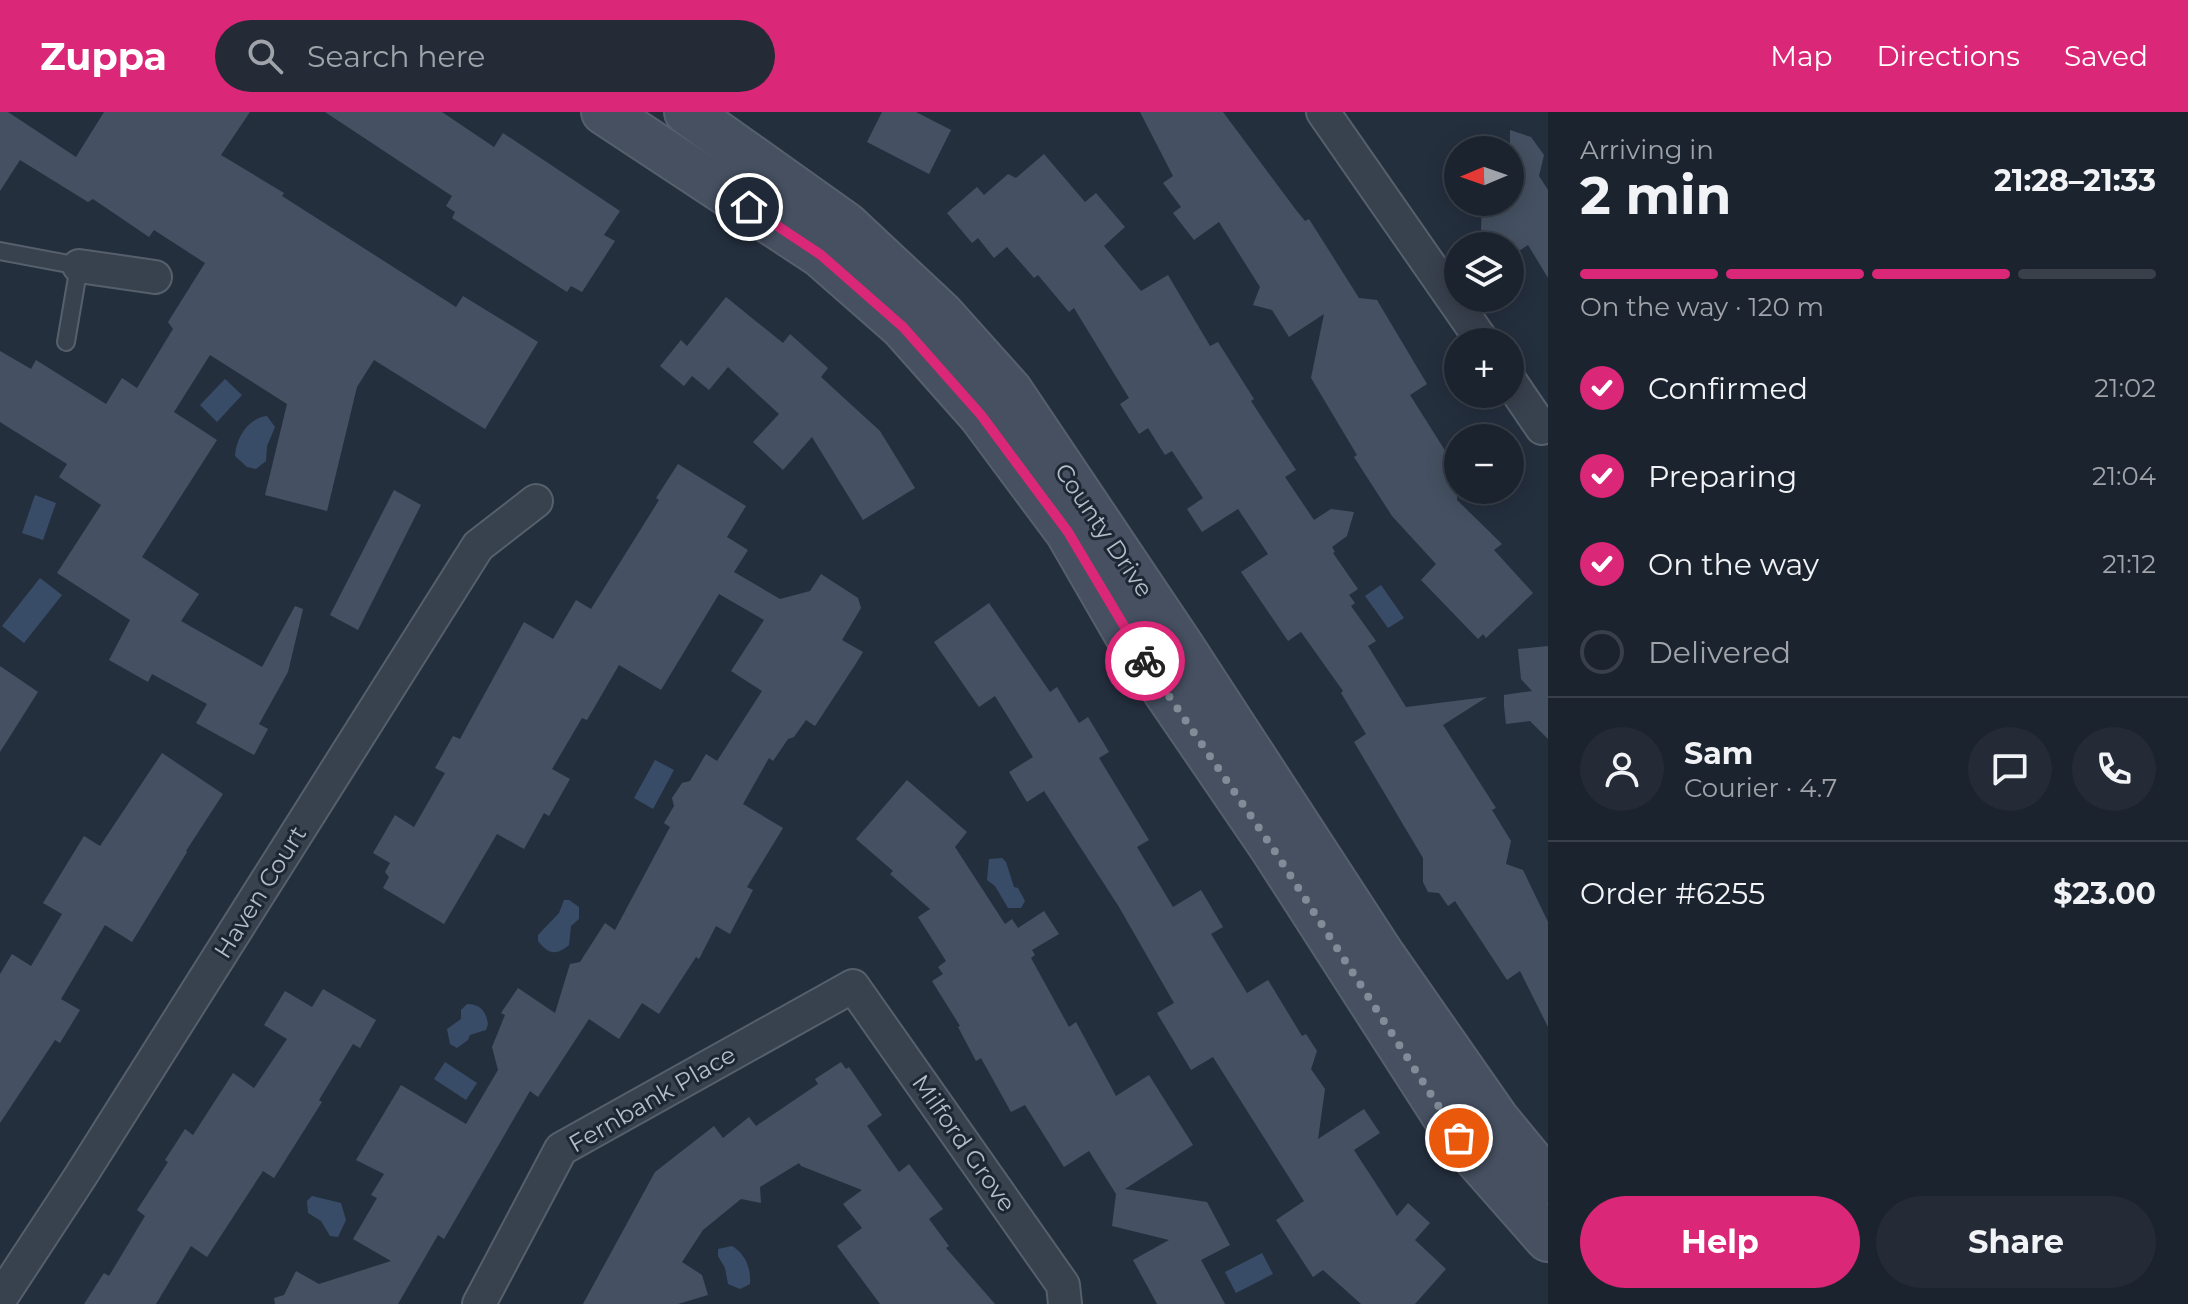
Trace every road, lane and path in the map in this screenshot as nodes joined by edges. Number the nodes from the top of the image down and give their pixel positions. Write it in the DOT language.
graph roads {
  1 [pos="604,112"];
  2 [pos="687,112"];
  3 [pos="1323,112"];
  4 [pos="738,126"];
  5 [pos="703,176"];
  6 [pos="0,251"];
  7 [pos="79,266"];
  8 [pos="155,277"];
  9 [pos="1473,328"];
  10 [pos="66,342"];
  11 [pos="1524,402"];
  12 [pos="1542,428"];
  13 [pos="536,501"];
  14 [pos="853,986"];
  15 [pos="1548,1182"];
  16 [pos="1548,1239"];
  17 [pos="0,1299"];
  18 [pos="479,1304"];
  19 [pos="1065,1304"];
  1 -- 5 [label="main road, County Drive"];
  2 -- 4 [label="main road, County Drive"];
  3 -- 9 [label="street"];
  4 -- 5 [label="main road"];
  4 -- 15 [label="main road, County Drive"];
  5 -- 16 [label="main road, County Drive"];
  6 -- 7 [label="lane"];
  7 -- 8 [label="street"];
  7 -- 10 [label="lane"];
  11 -- 12 [label="street"];
  13 -- 17 [label="street, Haven Court"];
  14 -- 18 [label="street, Fernbank Place"];
  14 -- 19 [label="street, Milford Grove"];
}
